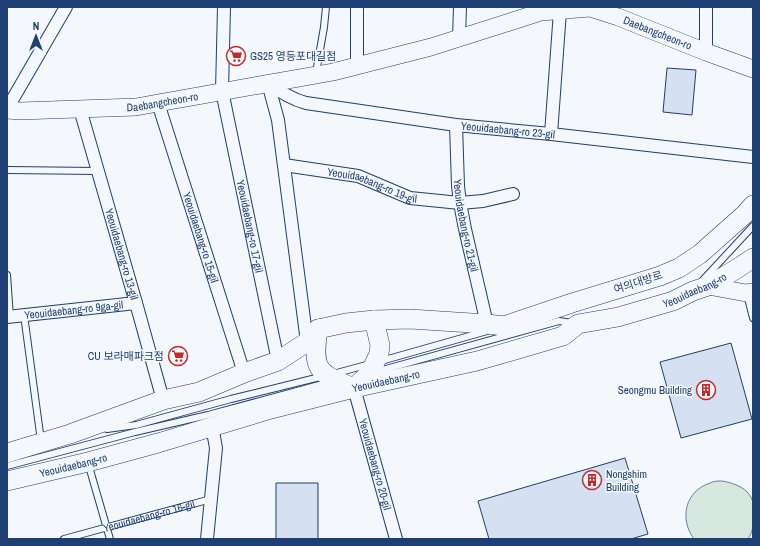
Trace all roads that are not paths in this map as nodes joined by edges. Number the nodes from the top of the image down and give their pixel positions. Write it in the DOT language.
graph roads {
  1 [pos="66,7"];
  2 [pos="224,7"];
  3 [pos="326,7"];
  4 [pos="357,7"];
  5 [pos="460,7"];
  6 [pos="706,7"];
  7 [pos="560,10"];
  8 [pos="529,12"];
  9 [pos="459,38"];
  10 [pos="706,52"];
  11 [pos="357,66"];
  12 [pos="753,69"];
  13 [pos="316,75"];
  14 [pos="268,83"];
  15 [pos="222,91"];
  16 [pos="158,103"];
  17 [pos="7,109"];
  18 [pos="80,109"];
  19 [pos="456,125"];
  20 [pos="550,134"];
  21 [pos="753,157"];
  22 [pos="284,165"];
  23 [pos="7,170"];
  24 [pos="98,171"];
  25 [pos="514,194"];
  26 [pos="460,203"];
  27 [pos="753,205"];
  28 [pos="753,226"];
  29 [pos="753,258"];
  30 [pos="7,274"];
  31 [pos="700,288"];
  32 [pos="750,292"];
  33 [pos="136,303"];
  34 [pos="24,315"];
  35 [pos="9,317"];
  36 [pos="753,318"];
  37 [pos="374,320"];
  38 [pos="496,325"];
  39 [pos="313,335"];
  40 [pos="278,361"];
  41 [pos="244,373"];
  42 [pos="352,376"];
  43 [pos="162,400"];
  44 [pos="212,426"];
  45 [pos="70,434"];
  46 [pos="41,442"];
  47 [pos="7,453"];
  48 [pos="88,462"];
  49 [pos="7,466"];
  50 [pos="7,481"];
  51 [pos="211,499"];
  52 [pos="107,526"];
  53 [pos="64,539"];
  54 [pos="110,539"];
  55 [pos="207,539"];
  56 [pos="396,539"];
  1 -- 17 [label="street"];
  2 -- 15 [label="street, Yeouidaebang-ro 17-gil"];
  3 -- 13 [label="lane"];
  4 -- 11 [label="street"];
  5 -- 9 [label="street"];
  6 -- 10 [label="street"];
  7 -- 8 [label="main road, Daebangcheon-ro"];
  7 -- 10 [label="main road, Daebangcheon-ro"];
  7 -- 20 [label="street"];
  8 -- 9 [label="main road, Daebangcheon-ro"];
  9 -- 11 [label="main road, Daebangcheon-ro"];
  10 -- 12 [label="main road, Daebangcheon-ro"];
  11 -- 13 [label="main road, Daebangcheon-ro"];
  13 -- 14 [label="main road, Daebangcheon-ro"];
  14 -- 15 [label="main road, Daebangcheon-ro"];
  14 -- 19 [label="street, Yeouidaebang-ro 23-gil"];
  14 -- 22 [label="street"];
  15 -- 16 [label="main road, Daebangcheon-ro"];
  15 -- 40 [label="street, Yeouidaebang-ro 17-gil"];
  16 -- 18 [label="main road, Daebangcheon-ro"];
  16 -- 41 [label="street, Yeouidaebang-ro 15-gil"];
  17 -- 18 [label="main road, Daebangcheon-ro"];
  18 -- 24 [label="street, Yeouidaebang-ro 13-gil"];
  19 -- 20 [label="street, Yeouidaebang-ro 23-gil"];
  19 -- 26 [label="street, Yeouidaebang-ro 21-gil"];
  20 -- 21 [label="street, Yeouidaebang-ro 23-gil"];
  22 -- 26 [label="street, Yeouidaebang-ro 19-gil"];
  22 -- 39 [label="street"];
  23 -- 24 [label="lane"];
  24 -- 33 [label="street, Yeouidaebang-ro 13-gil"];
  25 -- 26 [label="street, Yeouidaebang-ro 19-gil"];
  26 -- 38 [label="street, Yeouidaebang-ro 21-gil"];
  27 -- 38 [label="main road, 여의대방로"];
  28 -- 31 [label="lane"];
  29 -- 31 [label="main road, Yeouidaebang-ro"];
  30 -- 35 [label="lane, Yeouidaebang-ro 9ga-gil"];
  31 -- 32 [label="main road"];
  31 -- 42 [label="main road, Yeouidaebang-ro"];
  32 -- 36 [label="lane"];
  33 -- 34 [label="street, Yeouidaebang-ro 9ga-gil"];
  33 -- 43 [label="street, Yeouidaebang-ro 13-gil"];
  34 -- 35 [label="street, Yeouidaebang-ro 9ga-gil"];
  34 -- 46 [label="lane"];
  37 -- 38 [label="main road"];
  37 -- 39 [label="main road"];
  37 -- 42 [label="main road"];
  38 -- 42 [label="lane"];
  39 -- 40 [label="main road"];
  39 -- 42 [label="main road"];
  40 -- 41 [label="main road"];
  41 -- 43 [label="main road"];
  42 -- 44 [label="main road, Yeouidaebang-ro"];
  42 -- 45 [label="lane"];
  42 -- 49 [label="lane"];
  42 -- 56 [label="street, Yeouidaebang-ro 20-gil"];
  43 -- 45 [label="main road"];
  44 -- 48 [label="main road, Yeouidaebang-ro"];
  44 -- 51 [label="street, Yeouidaebang-ro 16-gil"];
  45 -- 46 [label="main road"];
  46 -- 47 [label="main road"];
  48 -- 50 [label="main road, Yeouidaebang-ro"];
  48 -- 52 [label="lane"];
  51 -- 52 [label="lane, Yeouidaebang-ro 16-gil"];
  51 -- 55 [label="street, Yeouidaebang-ro 16-gil"];
  52 -- 53 [label="lane, Yeouidaebang-ro 16-gil"];
  52 -- 54 [label="lane"];
}
